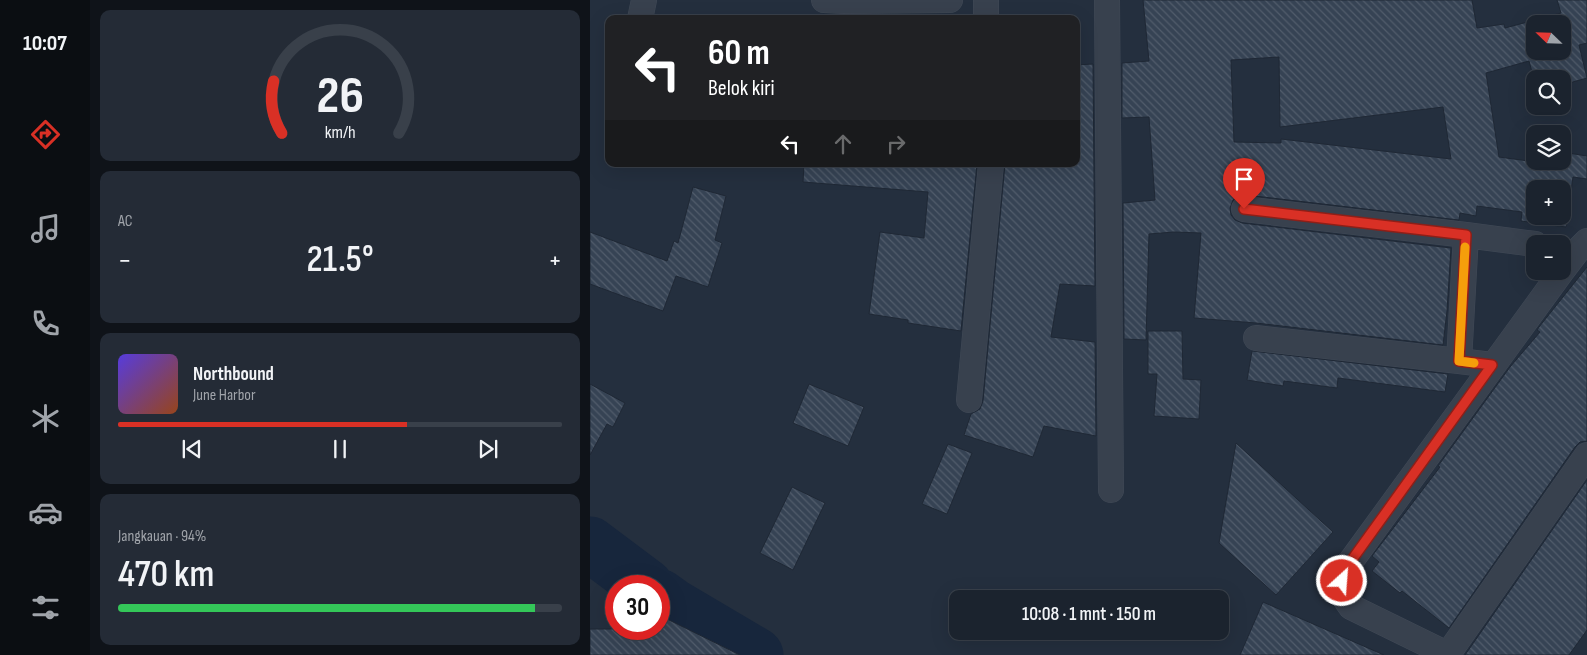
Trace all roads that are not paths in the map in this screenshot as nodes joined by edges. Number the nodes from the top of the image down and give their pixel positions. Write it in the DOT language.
graph roads {
  1 [pos="644,0"];
  2 [pos="824,0"];
  3 [pos="950,0"];
  4 [pos="986,0"];
  5 [pos="1108,0"];
  6 [pos="641,15"];
  7 [pos="986,15"];
  8 [pos="991,167"];
  9 [pos="1244,209"];
  10 [pos="1466,235"];
  11 [pos="1526,243"];
  12 [pos="1555,280"];
  13 [pos="1256,338"];
  14 [pos="1459,361"];
  15 [pos="1492,365"];
  16 [pos="968,400"];
  17 [pos="1587,455"];
  18 [pos="1110,490"];
  19 [pos="1449,655"];
  1 -- 6 [label="street"];
  2 -- 3 [label="street"];
  4 -- 7 [label="street"];
  5 -- 18 [label="street"];
  8 -- 16 [label="street"];
  9 -- 10 [label="street"];
  10 -- 11 [label="street"];
  10 -- 14 [label="street"];
  12 -- 15 [label="street"];
  13 -- 14 [label="street"];
  14 -- 15 [label="street"];
  15 -- 19 [label="street"];
  17 -- 19 [label="street"];
}
